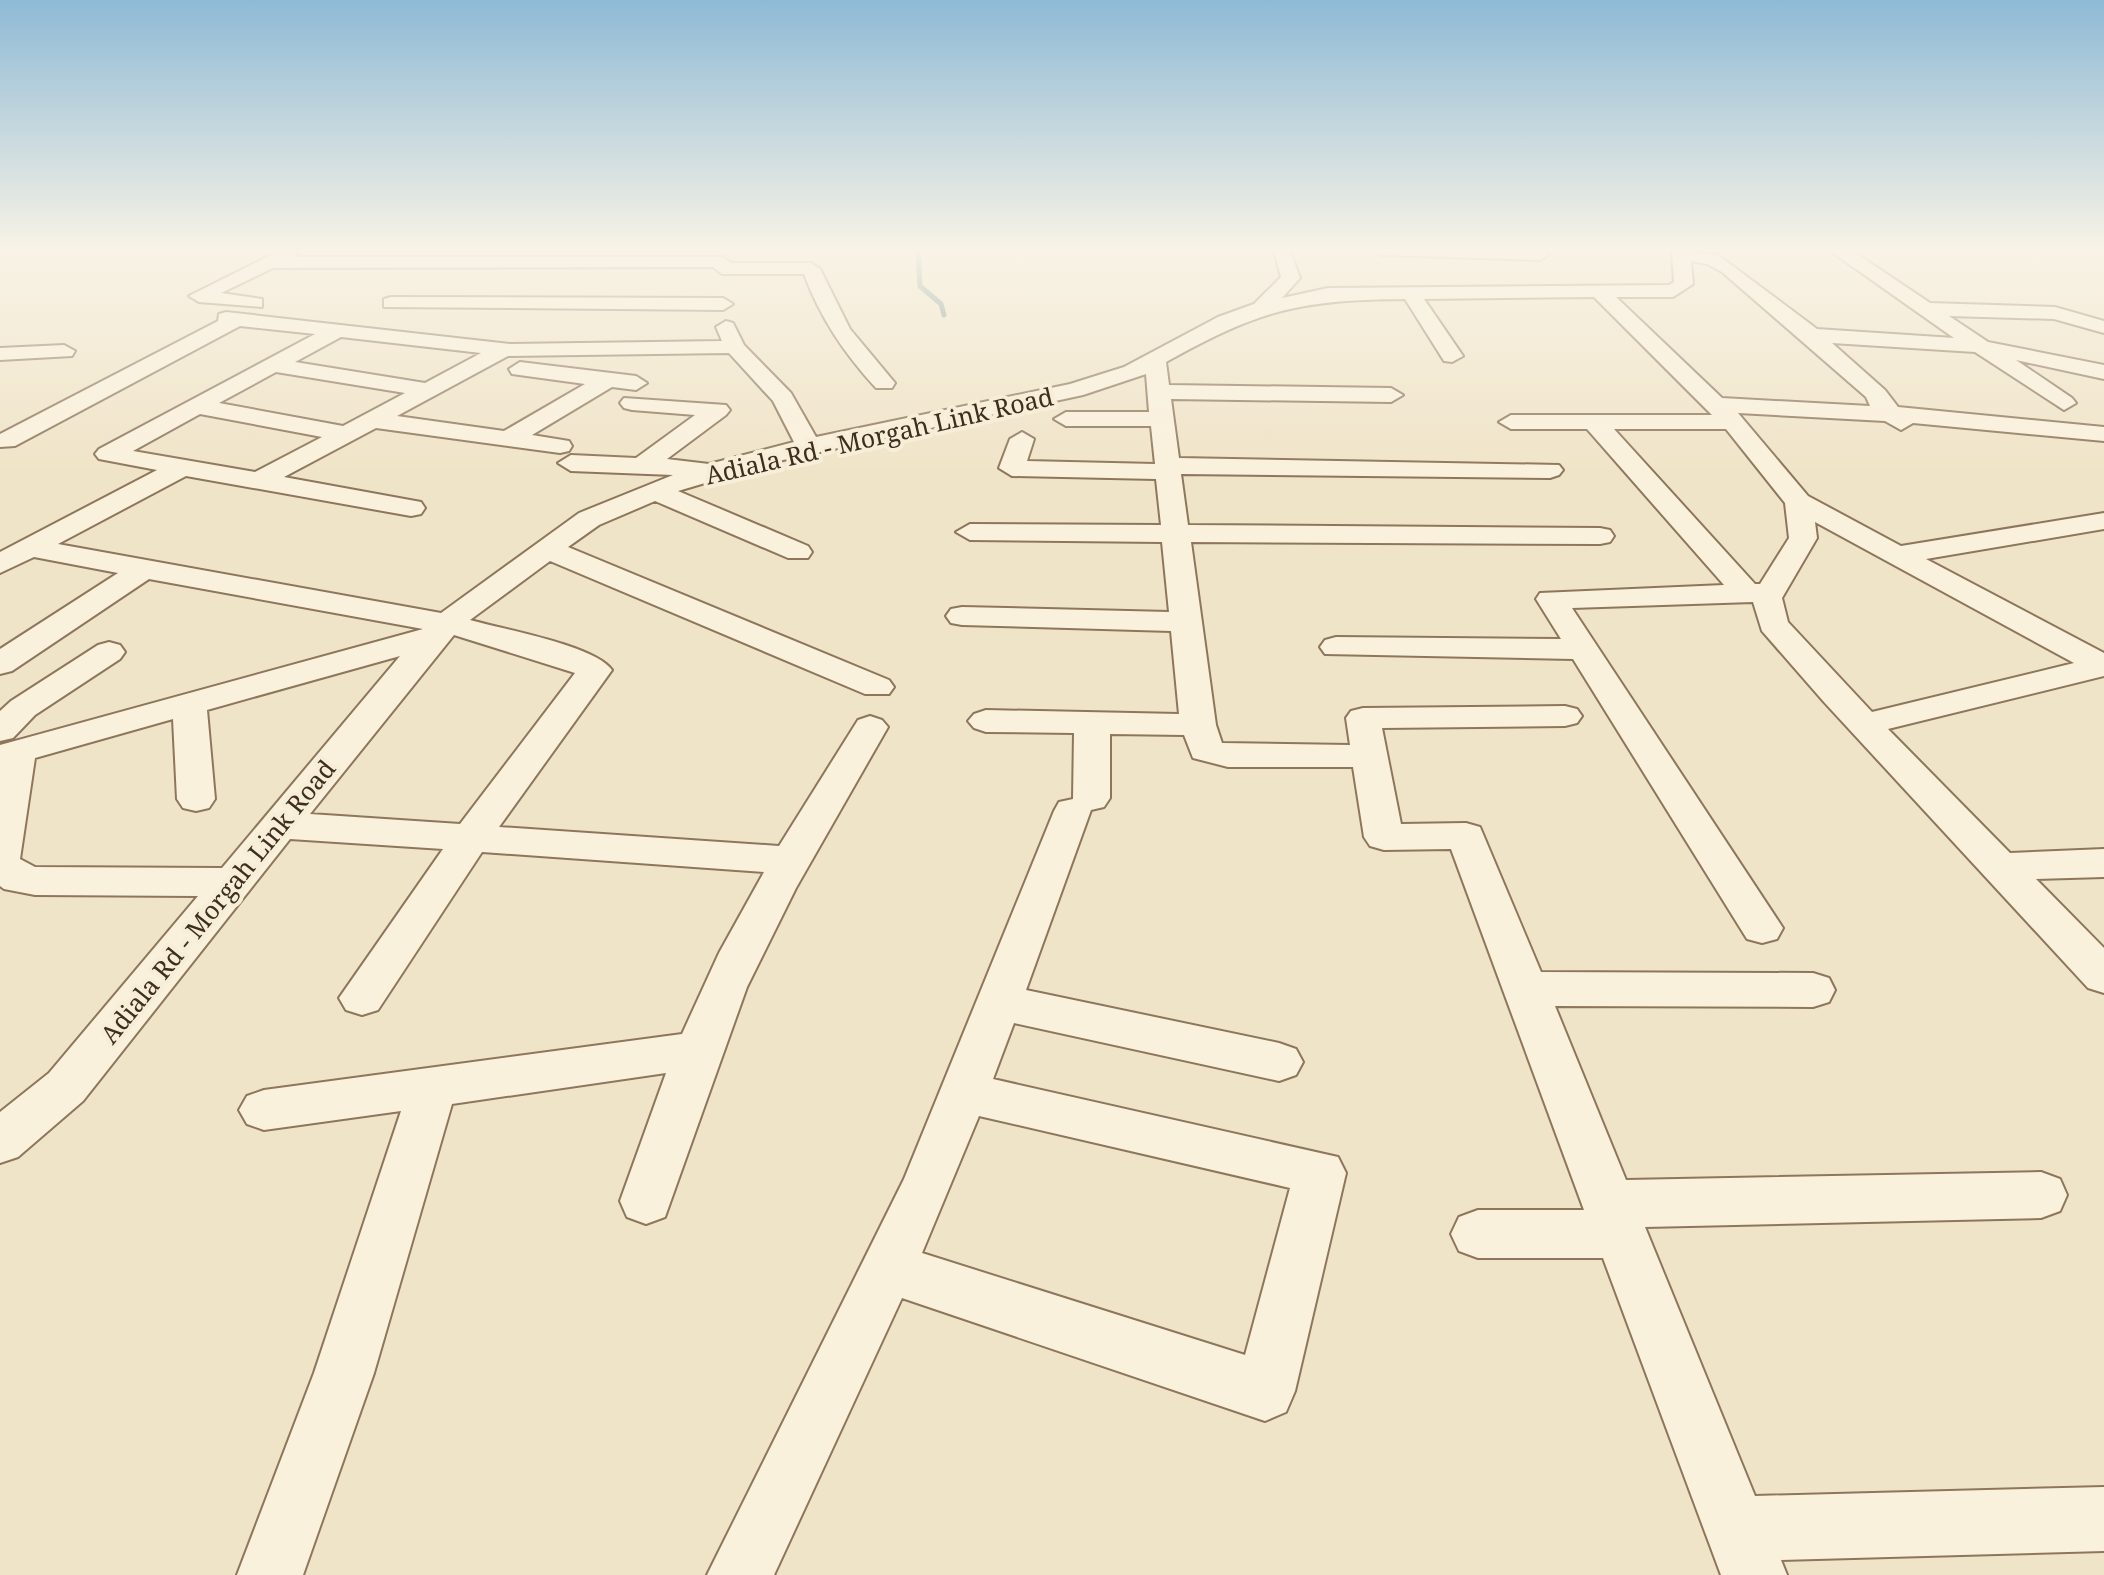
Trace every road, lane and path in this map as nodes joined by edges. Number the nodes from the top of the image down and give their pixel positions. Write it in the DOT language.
graph roads {
  1 [pos="228,324"];
  2 [pos="290,324"];
  3 [pos="477,324"];
  4 [pos="724,324"];
  5 [pos="833,324"];
  6 [pos="1220,324"];
  7 [pos="1431,324"];
  8 [pos="1635,324"];
  9 [pos="1796,324"];
  10 [pos="1947,324"];
  11 [pos="342,328"];
  12 [pos="1811,336"];
  13 [pos="453,342"];
  14 [pos="1977,346"];
  15 [pos="735,347"];
  16 [pos="505,349"];
  17 [pos="64,351"];
  18 [pos="0,354"];
  19 [pos="1452,356"];
  20 [pos="1156,359"];
  21 [pos="478,364"];
  22 [pos="273,365"];
  23 [pos="2104,372"];
  24 [pos="607,380"];
  25 [pos="884,383"];
  26 [pos="428,390"];
  27 [pos="2064,403"];
  28 [pos="195,406"];
  29 [pos="1387,406"];
  30 [pos="1161,409"];
  31 [pos="1723,414"];
  32 [pos="1066,419"];
  33 [pos="372,420"];
  34 [pos="1511,422"];
  35 [pos="1596,423"];
  36 [pos="1900,423"];
  37 [pos="346,434"];
  38 [pos="2104,434"];
  39 [pos="510,438"];
  40 [pos="1022,439"];
  41 [pos="810,447"];
  42 [pos="0,462"];
  43 [pos="182,468"];
  44 [pos="1168,469"];
  45 [pos="1550,470"];
  46 [pos="648,478"];
  47 [pos="258,481"];
  48 [pos="1798,502"];
  49 [pos="411,508"];
  50 [pos="2104,521"];
  51 [pos="1175,531"];
  52 [pos="970,532"];
  53 [pos="1600,536"];
  54 [pos="30,548"];
  55 [pos="547,549"];
  56 [pos="798,552"];
  57 [pos="1898,555"];
  58 [pos="0,564"];
  59 [pos="144,569"];
  60 [pos="1759,593"];
  61 [pos="962,616"];
  62 [pos="1186,622"];
  63 [pos="441,630"];
  64 [pos="1336,647"];
  65 [pos="1582,649"];
  66 [pos="109,652"];
  67 [pos="0,664"];
  68 [pos="2104,666"];
  69 [pos="188,706"];
  70 [pos="1565,716"];
  71 [pos="986,721"];
  72 [pos="1092,723"];
  73 [pos="1864,724"];
  74 [pos="1198,726"];
  75 [pos="8,730"];
  76 [pos="1369,756"];
  77 [pos="196,798"];
  78 [pos="278,824"];
  79 [pos="471,838"];
  80 [pos="791,860"];
  81 [pos="0,862"];
  82 [pos="2104,863"];
  83 [pos="2002,866"];
  84 [pos="232,882"];
  85 [pos="1762,928"];
  86 [pos="2104,976"];
  87 [pos="1526,989"];
  88 [pos="1813,990"];
  89 [pos="362,998"];
  90 [pos="999,1002"];
  91 [pos="698,1050"];
  92 [pos="1279,1062"];
  93 [pos="434,1086"];
  94 [pos="964,1092"];
  95 [pos="264,1110"];
  96 [pos="0,1142"];
  97 [pos="2041,1196"];
  98 [pos="646,1201"];
  99 [pos="1613,1219"];
  100 [pos="1478,1234"];
  101 [pos="888,1268"];
  102 [pos="2104,1519"];
  103 [pos="1745,1552"];
  104 [pos="270,1575"];
  105 [pos="740,1575"];
  1 -- 42 [label="street"];
  2 -- 11 [label="street"];
  3 -- 13 [label="street"];
  4 -- 15 [label="street"];
  5 -- 25 [label="street"];
  6 -- 20 [label="street, Adiala Rd - Morgah Link Road"];
  7 -- 19 [label="street"];
  8 -- 31 [label="street"];
  9 -- 12 [label="street"];
  10 -- 14 [label="street"];
  11 -- 13 [label="street"];
  11 -- 22 [label="street"];
  12 -- 14 [label="street"];
  12 -- 36 [label="street"];
  13 -- 16 [label="street"];
  14 -- 23 [label="street"];
  14 -- 27 [label="street"];
  15 -- 16 [label="street"];
  15 -- 41 [label="street"];
  16 -- 21 [label="street"];
  17 -- 18 [label="street"];
  20 -- 30 [label="street"];
  20 -- 41 [label="street, Adiala Rd - Morgah Link Road"];
  21 -- 24 [label="street"];
  21 -- 26 [label="street"];
  22 -- 26 [label="street"];
  22 -- 28 [label="street"];
  24 -- 39 [label="street"];
  24 -- 46 [label="street"];
  26 -- 33 [label="street"];
  28 -- 37 [label="street"];
  28 -- 43 [label="street"];
  29 -- 30 [label="street"];
  30 -- 32 [label="street"];
  30 -- 44 [label="street"];
  31 -- 35 [label="street"];
  31 -- 36 [label="street"];
  31 -- 48 [label="street"];
  33 -- 37 [label="street"];
  33 -- 39 [label="street"];
  34 -- 35 [label="street"];
  35 -- 60 [label="street"];
  36 -- 38 [label="street"];
  37 -- 47 [label="street"];
  39 -- 46 [label="street"];
  40 -- 44 [label="street"];
  41 -- 46 [label="street, Adiala Rd - Morgah Link Road"];
  43 -- 47 [label="street"];
  43 -- 54 [label="street"];
  44 -- 45 [label="street"];
  44 -- 51 [label="street"];
  46 -- 55 [label="street, Adiala Rd - Morgah Link Road"];
  46 -- 56 [label="street"];
  47 -- 49 [label="street"];
  48 -- 57 [label="street"];
  48 -- 60 [label="street"];
  50 -- 57 [label="street"];
  51 -- 52 [label="street"];
  51 -- 53 [label="street"];
  51 -- 62 [label="street"];
  54 -- 58 [label="street"];
  54 -- 59 [label="street"];
  55 -- 63 [label="street, Adiala Rd - Morgah Link Road"];
  55 -- 80 [label="street"];
  57 -- 68 [label="street"];
  59 -- 63 [label="street"];
  59 -- 67 [label="street"];
  60 -- 65 [label="street"];
  60 -- 73 [label="street"];
  61 -- 62 [label="street"];
  62 -- 74 [label="street"];
  63 -- 69 [label="street"];
  63 -- 78 [label="street, Adiala Rd - Morgah Link Road"];
  63 -- 79 [label="street"];
  64 -- 65 [label="street"];
  65 -- 85 [label="street"];
  66 -- 75 [label="street"];
  68 -- 73 [label="street"];
  69 -- 75 [label="street"];
  69 -- 77 [label="street"];
  70 -- 76 [label="street"];
  71 -- 72 [label="street"];
  72 -- 74 [label="street"];
  72 -- 90 [label="street"];
  73 -- 83 [label="street"];
  74 -- 76 [label="street"];
  75 -- 81 [label="street"];
  76 -- 87 [label="street"];
  78 -- 79 [label="street"];
  78 -- 84 [label="street, Adiala Rd - Morgah Link Road"];
  79 -- 80 [label="street"];
  79 -- 89 [label="street"];
  80 -- 91 [label="street"];
  81 -- 84 [label="street"];
  82 -- 83 [label="street"];
  83 -- 86 [label="street"];
  84 -- 96 [label="street, Adiala Rd - Morgah Link Road"];
  87 -- 88 [label="street"];
  87 -- 99 [label="street"];
  90 -- 92 [label="street"];
  90 -- 94 [label="street"];
  91 -- 93 [label="street"];
  91 -- 98 [label="street"];
  93 -- 95 [label="street"];
  93 -- 104 [label="street"];
  94 -- 101 [label="street"];
  94 -- 101 [label="street"];
  97 -- 99 [label="street"];
  99 -- 100 [label="street"];
  99 -- 103 [label="street"];
  101 -- 105 [label="street"];
  102 -- 103 [label="street"];
}
